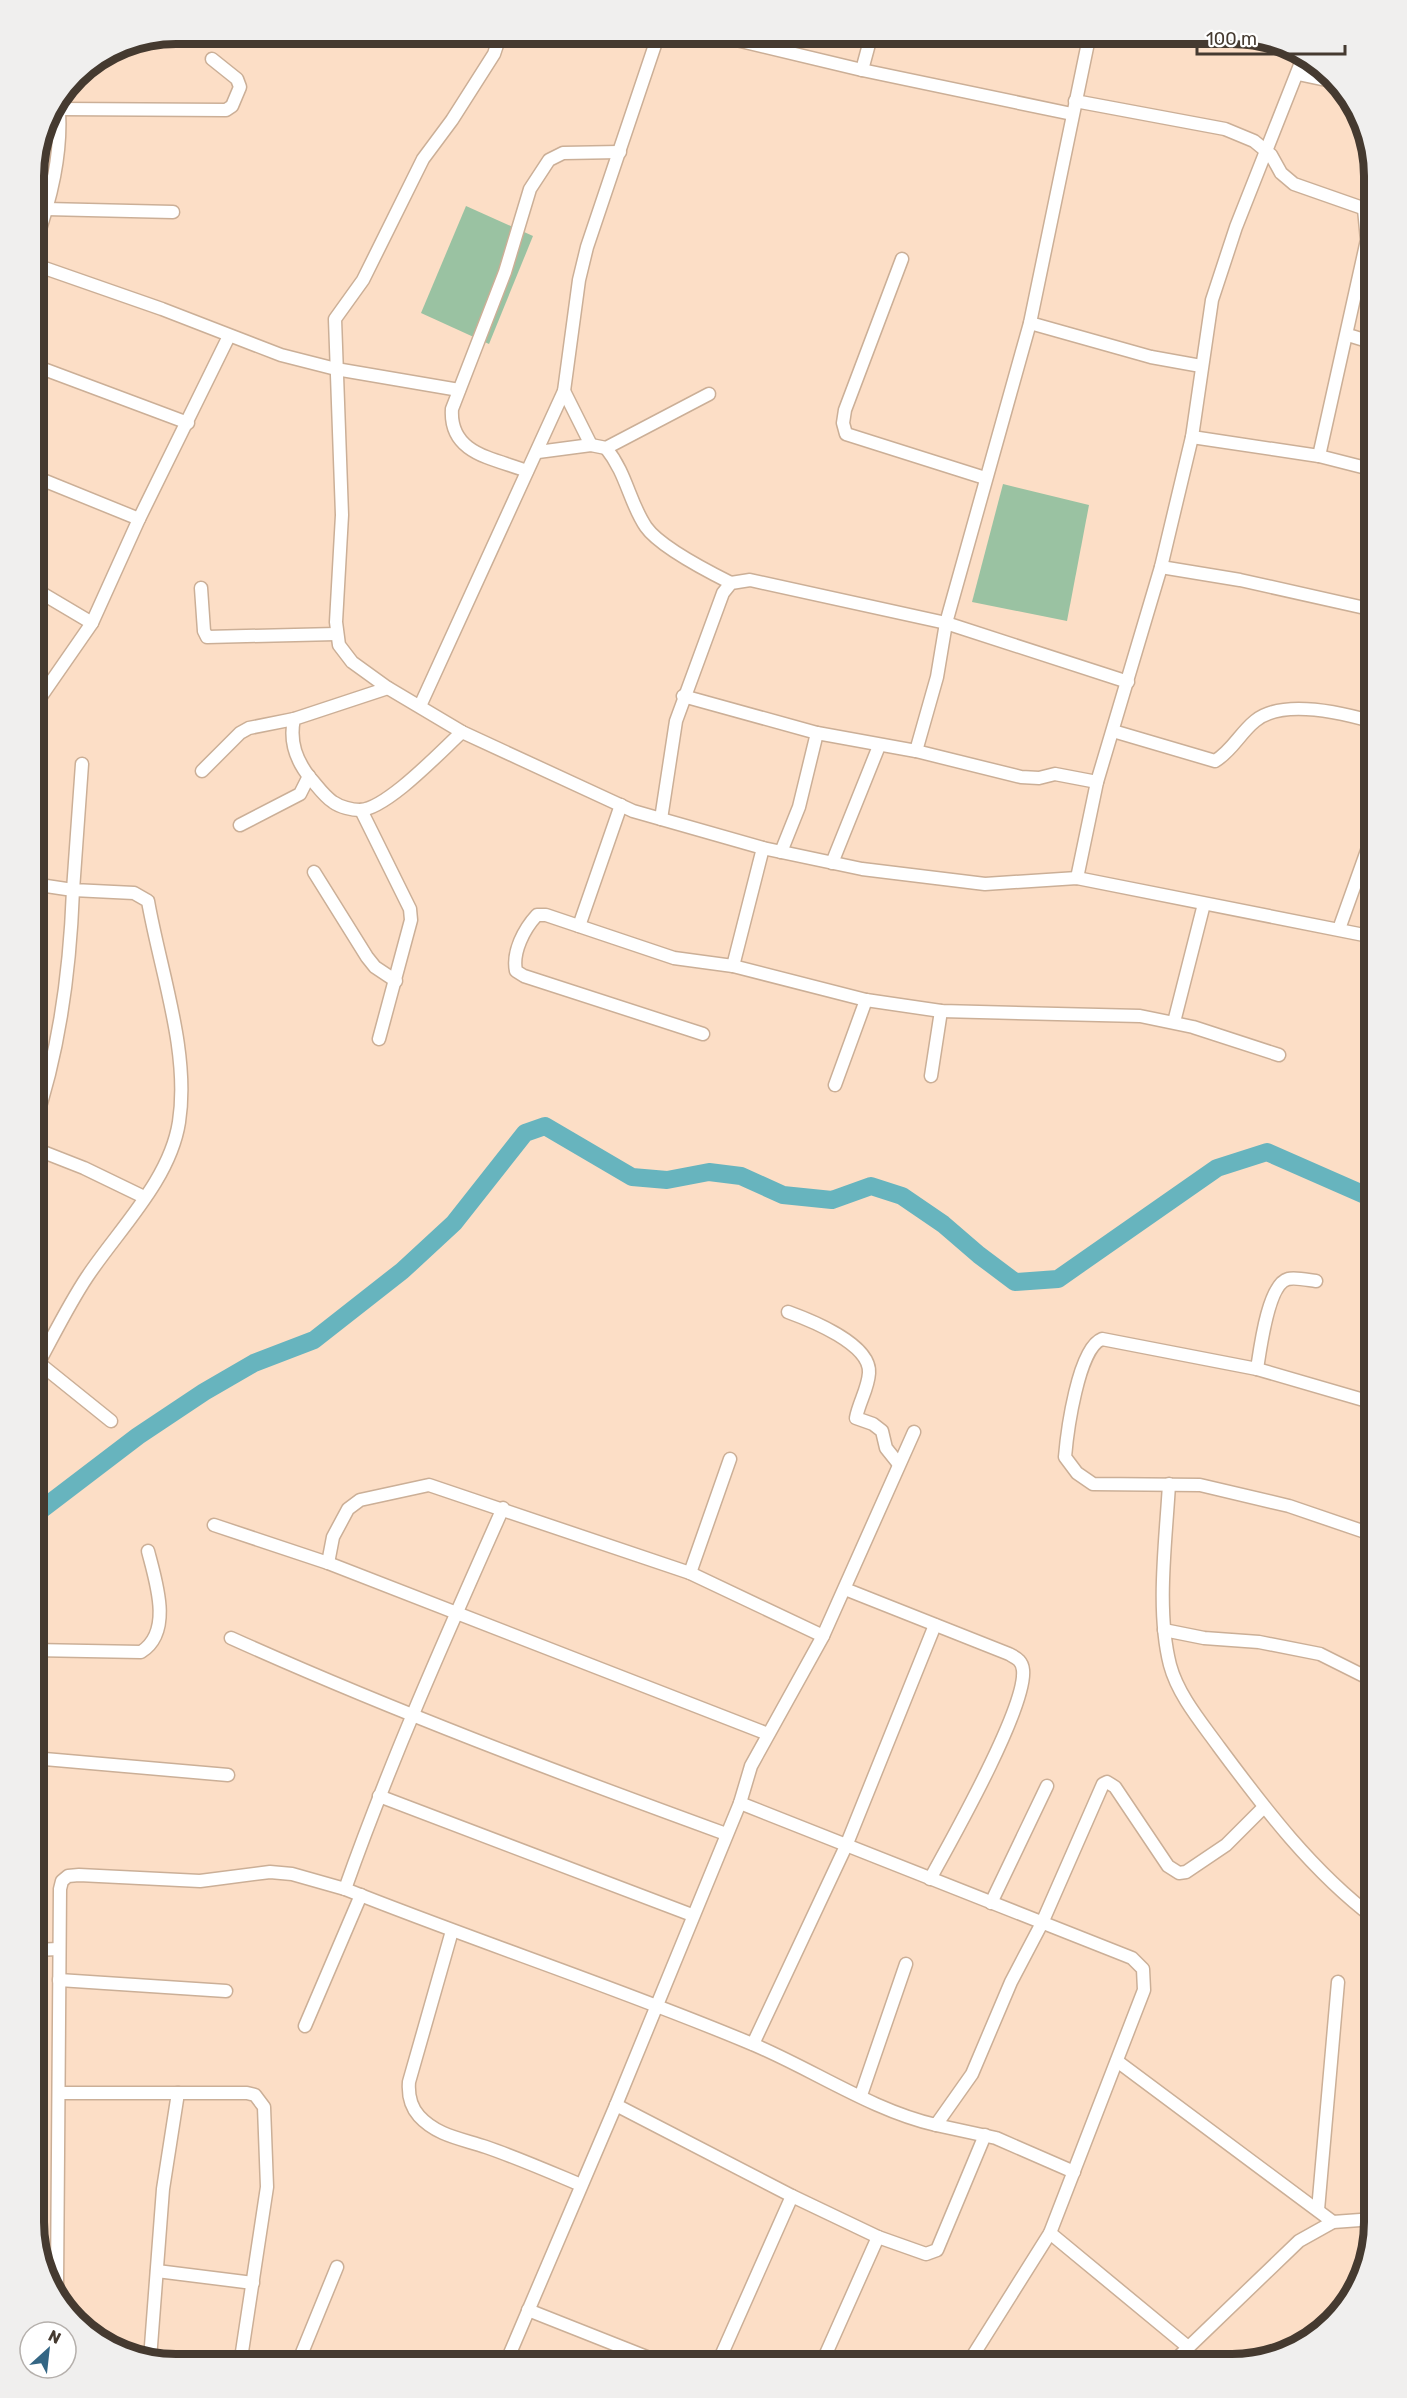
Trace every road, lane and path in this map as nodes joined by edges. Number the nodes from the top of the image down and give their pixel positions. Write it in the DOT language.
graph roads {
  1 [pos="497,44"];
  2 [pos="655,44"];
  3 [pos="753,44"];
  4 [pos="869,44"];
  5 [pos="1088,44"];
  6 [pos="212,58"];
  7 [pos="1301,64"];
  8 [pos="862,70"];
  9 [pos="1298,74"];
  10 [pos="1322,79"];
  11 [pos="1075,101"];
  12 [pos="65,104"];
  13 [pos="59,114"];
  14 [pos="1072,114"];
  15 [pos="1265,150"];
  16 [pos="620,152"];
  17 [pos="1364,208"];
  18 [pos="46,209"];
  19 [pos="173,212"];
  20 [pos="44,215"];
  21 [pos="1364,255"];
  22 [pos="902,259"];
  23 [pos="44,268"];
  24 [pos="1030,323"];
  25 [pos="1348,335"];
  26 [pos="229,336"];
  27 [pos="1364,340"];
  28 [pos="1201,366"];
  29 [pos="44,368"];
  30 [pos="336,369"];
  31 [pos="459,390"];
  32 [pos="564,391"];
  33 [pos="709,394"];
  34 [pos="188,423"];
  35 [pos="1192,436"];
  36 [pos="591,445"];
  37 [pos="606,448"];
  38 [pos="538,452"];
  39 [pos="1318,456"];
  40 [pos="1364,468"];
  41 [pos="527,471"];
  42 [pos="985,478"];
  43 [pos="44,480"];
  44 [pos="139,519"];
  45 [pos="1161,567"];
  46 [pos="731,583"];
  47 [pos="201,588"];
  48 [pos="44,595"];
  49 [pos="1364,608"];
  50 [pos="92,623"];
  51 [pos="946,623"];
  52 [pos="336,634"];
  53 [pos="1128,682"];
  54 [pos="388,688"];
  55 [pos="44,692"];
  56 [pos="683,696"];
  57 [pos="420,706"];
  58 [pos="294,719"];
  59 [pos="1364,719"];
  60 [pos="1113,731"];
  61 [pos="462,732"];
  62 [pos="817,733"];
  63 [pos="879,746"];
  64 [pos="916,751"];
  65 [pos="82,764"];
  66 [pos="202,771"];
  67 [pos="309,776"];
  68 [pos="1096,782"];
  69 [pos="621,805"];
  70 [pos="361,810"];
  71 [pos="661,819"];
  72 [pos="240,825"];
  73 [pos="763,848"];
  74 [pos="781,852"];
  75 [pos="1364,859"];
  76 [pos="832,863"];
  77 [pos="314,872"];
  78 [pos="1077,878"];
  79 [pos="44,886"];
  80 [pos="73,890"];
  81 [pos="1204,904"];
  82 [pos="579,926"];
  83 [pos="1339,929"];
  84 [pos="1364,935"];
  85 [pos="733,966"];
  86 [pos="396,981"];
  87 [pos="866,1000"];
  88 [pos="941,1011"];
  89 [pos="1174,1022"];
  90 [pos="703,1034"];
  91 [pos="379,1039"];
  92 [pos="1279,1055"];
  93 [pos="931,1076"];
  94 [pos="835,1085"];
  95 [pos="44,1096"];
  96 [pos="44,1152"];
  97 [pos="144,1197"];
  98 [pos="1316,1281"];
  99 [pos="788,1312"];
  100 [pos="44,1350"];
  101 [pos="1257,1369"];
  102 [pos="44,1372"];
  103 [pos="1364,1400"];
  104 [pos="111,1420"];
  105 [pos="914,1432"];
  106 [pos="730,1459"];
  107 [pos="898,1463"];
  108 [pos="1169,1484"];
  109 [pos="503,1508"];
  110 [pos="214,1526"];
  111 [pos="1364,1532"];
  112 [pos="148,1551"];
  113 [pos="328,1563"];
  114 [pos="690,1573"];
  115 [pos="845,1589"];
  116 [pos="456,1613"];
  117 [pos="935,1625"];
  118 [pos="1164,1630"];
  119 [pos="824,1636"];
  120 [pos="231,1638"];
  121 [pos="44,1650"];
  122 [pos="1364,1676"];
  123 [pos="412,1717"];
  124 [pos="768,1734"];
  125 [pos="44,1759"];
  126 [pos="228,1775"];
  127 [pos="1047,1786"];
  128 [pos="379,1796"];
  129 [pos="740,1803"];
  130 [pos="1264,1807"];
  131 [pos="726,1834"];
  132 [pos="846,1846"];
  133 [pos="930,1879"];
  134 [pos="345,1889"];
  135 [pos="361,1895"];
  136 [pos="991,1903"];
  137 [pos="1364,1910"];
  138 [pos="692,1916"];
  139 [pos="1042,1923"];
  140 [pos="452,1930"];
  141 [pos="59,1949"];
  142 [pos="44,1950"];
  143 [pos="906,1964"];
  144 [pos="59,1980"];
  145 [pos="1338,1982"];
  146 [pos="226,1991"];
  147 [pos="657,2004"];
  148 [pos="305,2026"];
  149 [pos="753,2044"];
  150 [pos="1117,2061"];
  151 [pos="59,2093"];
  152 [pos="178,2093"];
  153 [pos="861,2095"];
  154 [pos="616,2105"];
  155 [pos="936,2125"];
  156 [pos="984,2135"];
  157 [pos="1074,2172"];
  158 [pos="581,2185"];
  159 [pos="792,2196"];
  160 [pos="1318,2210"];
  161 [pos="1364,2220"];
  162 [pos="1333,2222"];
  163 [pos="1050,2233"];
  164 [pos="878,2237"];
  165 [pos="337,2267"];
  166 [pos="157,2271"];
  167 [pos="54,2274"];
  168 [pos="253,2283"];
  169 [pos="528,2310"];
  170 [pos="1188,2347"];
  171 [pos="151,2352"];
  172 [pos="242,2354"];
  173 [pos="301,2354"];
  174 [pos="510,2354"];
  175 [pos="639,2354"];
  176 [pos="722,2354"];
  177 [pos="826,2354"];
  178 [pos="974,2354"];
  179 [pos="1181,2354"];
  1 -- 30 [label="street"];
  2 -- 16 [label="street"];
  3 -- 8 [label="street"];
  4 -- 8 [label="street"];
  5 -- 11 [label="street"];
  6 -- 12 [label="street"];
  7 -- 9 [label="street"];
  8 -- 14 [label="street"];
  9 -- 10 [label="street"];
  9 -- 15 [label="street"];
  11 -- 14 [label="street"];
  11 -- 15 [label="street"];
  13 -- 18 [label="street"];
  14 -- 24 [label="street"];
  15 -- 17 [label="street"];
  15 -- 28 [label="street"];
  16 -- 31 [label="street"];
  16 -- 32 [label="street"];
  18 -- 19 [label="street"];
  18 -- 20 [label="street"];
  21 -- 25 [label="street"];
  22 -- 42 [label="street"];
  23 -- 26 [label="street"];
  24 -- 28 [label="street"];
  24 -- 42 [label="street"];
  25 -- 27 [label="street"];
  25 -- 39 [label="street"];
  26 -- 30 [label="street"];
  26 -- 34 [label="street"];
  28 -- 35 [label="street"];
  29 -- 34 [label="street"];
  30 -- 31 [label="street"];
  30 -- 52 [label="street"];
  31 -- 41 [label="street"];
  32 -- 36 [label="street"];
  32 -- 38 [label="street"];
  33 -- 37 [label="street"];
  34 -- 44 [label="street"];
  35 -- 39 [label="street"];
  35 -- 45 [label="street"];
  36 -- 37 [label="street"];
  36 -- 38 [label="street"];
  37 -- 46 [label="street"];
  38 -- 41 [label="street"];
  39 -- 40 [label="street"];
  41 -- 57 [label="street"];
  42 -- 51 [label="street"];
  43 -- 44 [label="street"];
  44 -- 50 [label="street"];
  45 -- 49 [label="street"];
  45 -- 53 [label="street"];
  46 -- 51 [label="street"];
  46 -- 56 [label="street"];
  47 -- 52 [label="street"];
  48 -- 50 [label="street"];
  50 -- 55 [label="street"];
  51 -- 53 [label="street"];
  51 -- 64 [label="street"];
  52 -- 54 [label="street"];
  53 -- 60 [label="street"];
  54 -- 57 [label="street"];
  54 -- 58 [label="street"];
  56 -- 62 [label="street"];
  56 -- 71 [label="street"];
  57 -- 61 [label="street"];
  58 -- 66 [label="street"];
  58 -- 67 [label="street"];
  59 -- 60 [label="street"];
  60 -- 68 [label="street"];
  61 -- 69 [label="street"];
  61 -- 70 [label="street"];
  62 -- 63 [label="street"];
  62 -- 74 [label="street"];
  63 -- 64 [label="street"];
  63 -- 76 [label="street"];
  64 -- 68 [label="street"];
  65 -- 80 [label="street"];
  67 -- 70 [label="street"];
  67 -- 72 [label="street"];
  68 -- 78 [label="street"];
  69 -- 71 [label="street"];
  69 -- 82 [label="street"];
  70 -- 86 [label="street"];
  71 -- 73 [label="street"];
  73 -- 74 [label="street"];
  73 -- 85 [label="street"];
  74 -- 76 [label="street"];
  75 -- 83 [label="street"];
  76 -- 78 [label="street"];
  77 -- 86 [label="street"];
  78 -- 81 [label="street"];
  79 -- 80 [label="street"];
  80 -- 95 [label="street"];
  80 -- 97 [label="street"];
  81 -- 83 [label="street"];
  81 -- 89 [label="street"];
  82 -- 85 [label="street"];
  82 -- 90 [label="street"];
  83 -- 84 [label="street"];
  85 -- 87 [label="street"];
  86 -- 91 [label="street"];
  87 -- 88 [label="street"];
  87 -- 94 [label="street"];
  88 -- 89 [label="street"];
  88 -- 93 [label="street"];
  89 -- 92 [label="street"];
  96 -- 97 [label="street"];
  97 -- 100 [label="street"];
  98 -- 101 [label="street"];
  99 -- 107 [label="street"];
  101 -- 103 [label="street"];
  101 -- 108 [label="street"];
  102 -- 104 [label="street"];
  105 -- 107 [label="street"];
  106 -- 114 [label="street"];
  107 -- 115 [label="street"];
  108 -- 111 [label="street"];
  108 -- 118 [label="street"];
  109 -- 113 [label="street"];
  109 -- 114 [label="street"];
  109 -- 116 [label="street"];
  110 -- 113 [label="street"];
  112 -- 121 [label="street"];
  113 -- 116 [label="street"];
  114 -- 119 [label="street"];
  115 -- 117 [label="street"];
  115 -- 119 [label="street"];
  116 -- 123 [label="street"];
  116 -- 124 [label="street"];
  117 -- 132 [label="street"];
  117 -- 133 [label="street"];
  118 -- 122 [label="street"];
  118 -- 130 [label="street"];
  119 -- 124 [label="street"];
  120 -- 123 [label="street"];
  123 -- 128 [label="street"];
  123 -- 131 [label="street"];
  124 -- 129 [label="street"];
  125 -- 126 [label="street"];
  127 -- 136 [label="street"];
  128 -- 134 [label="street"];
  128 -- 138 [label="street"];
  129 -- 131 [label="street"];
  129 -- 132 [label="street"];
  130 -- 137 [label="street"];
  130 -- 139 [label="street"];
  131 -- 138 [label="street"];
  132 -- 133 [label="street"];
  132 -- 149 [label="street"];
  133 -- 136 [label="street"];
  134 -- 135 [label="street"];
  134 -- 141 [label="street"];
  135 -- 140 [label="street"];
  135 -- 148 [label="street"];
  136 -- 139 [label="street"];
  138 -- 147 [label="street"];
  139 -- 150 [label="street"];
  139 -- 155 [label="street"];
  140 -- 147 [label="street"];
  140 -- 158 [label="street"];
  141 -- 142 [label="street"];
  141 -- 144 [label="street"];
  143 -- 153 [label="street"];
  144 -- 146 [label="street"];
  144 -- 151 [label="street"];
  145 -- 160 [label="street"];
  147 -- 149 [label="street"];
  147 -- 154 [label="street"];
  149 -- 153 [label="street"];
  150 -- 157 [label="street"];
  150 -- 160 [label="street"];
  151 -- 152 [label="street"];
  151 -- 167 [label="street"];
  152 -- 166 [label="street"];
  152 -- 168 [label="street"];
  153 -- 155 [label="street"];
  154 -- 158 [label="street"];
  154 -- 159 [label="street"];
  155 -- 156 [label="street"];
  156 -- 157 [label="street"];
  156 -- 164 [label="street"];
  157 -- 163 [label="street"];
  158 -- 169 [label="street"];
  159 -- 164 [label="street"];
  159 -- 176 [label="street"];
  160 -- 162 [label="street"];
  161 -- 162 [label="street"];
  162 -- 170 [label="street"];
  163 -- 170 [label="street"];
  163 -- 178 [label="street"];
  164 -- 177 [label="street"];
  165 -- 173 [label="street"];
  166 -- 168 [label="street"];
  166 -- 171 [label="street"];
  168 -- 172 [label="street"];
  169 -- 174 [label="street"];
  169 -- 175 [label="street"];
  170 -- 179 [label="street"];
}
